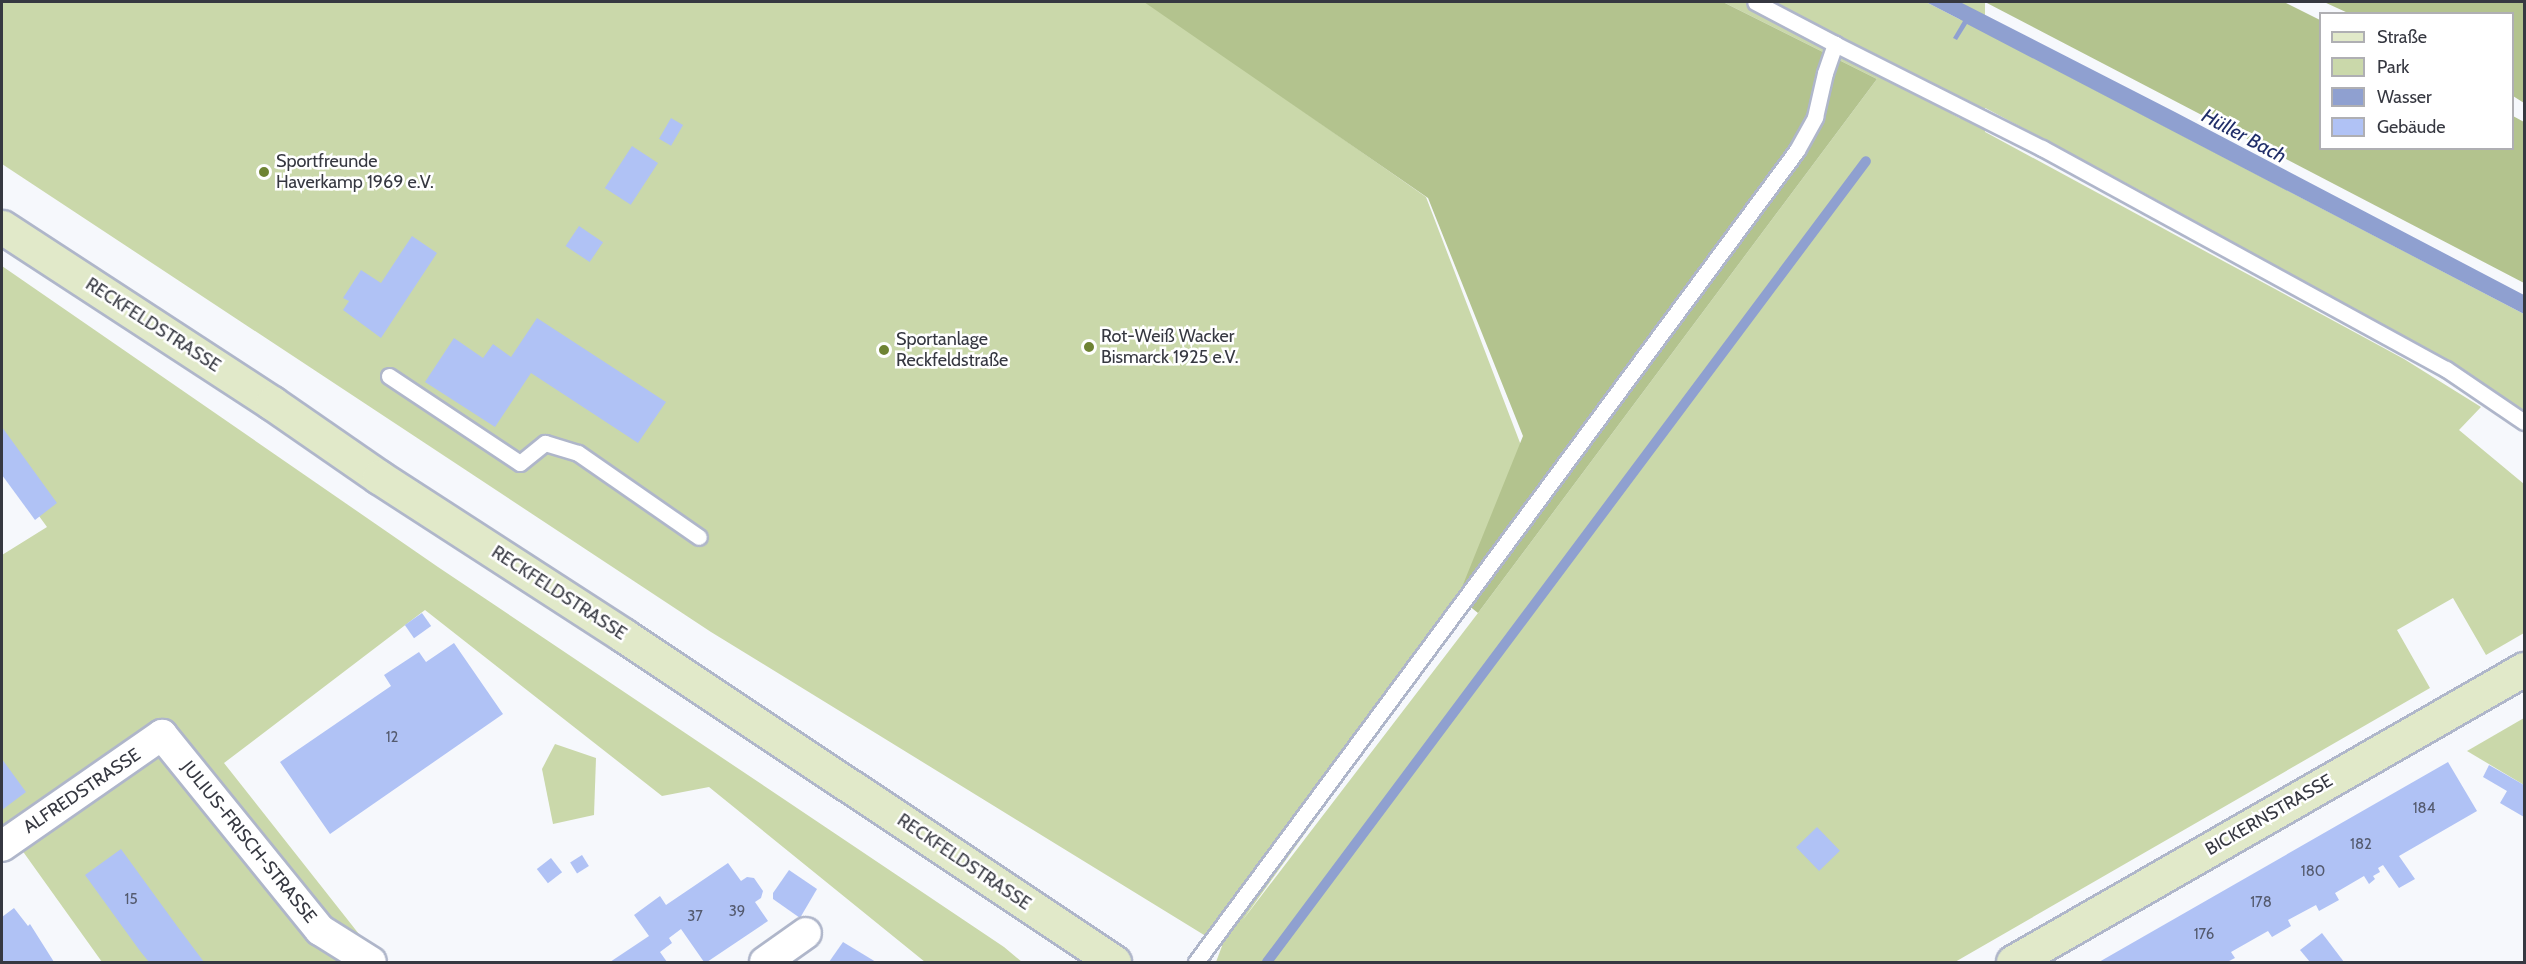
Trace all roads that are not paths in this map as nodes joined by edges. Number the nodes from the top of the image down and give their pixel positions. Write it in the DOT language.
graph roads {
  1 [pos="1755,2"];
  2 [pos="1836,44"];
  3 [pos="2,227"];
  4 [pos="389,376"];
  5 [pos="2524,422"];
  6 [pos="699,537"];
  7 [pos="2524,669"];
  8 [pos="162,735"];
  9 [pos="2,846"];
  10 [pos="806,933"];
  11 [pos="371,963"];
  12 [pos="765,963"];
  13 [pos="1114,963"];
  14 [pos="1197,963"];
  15 [pos="2013,963"];
  1 -- 2 [label="lane"];
  2 -- 5 [label="lane"];
  2 -- 14 [label="lane"];
  3 -- 13 [label="street, RECKFELDSTRASSE"];
  4 -- 6 [label="lane"];
  7 -- 15 [label="street, BICKERNSTRASSE"];
  8 -- 9 [label="street, ALFREDSTRASSE"];
  8 -- 11 [label="street, JULIUS-FRISCH-STRASSE"];
  10 -- 12 [label="street"];
}
